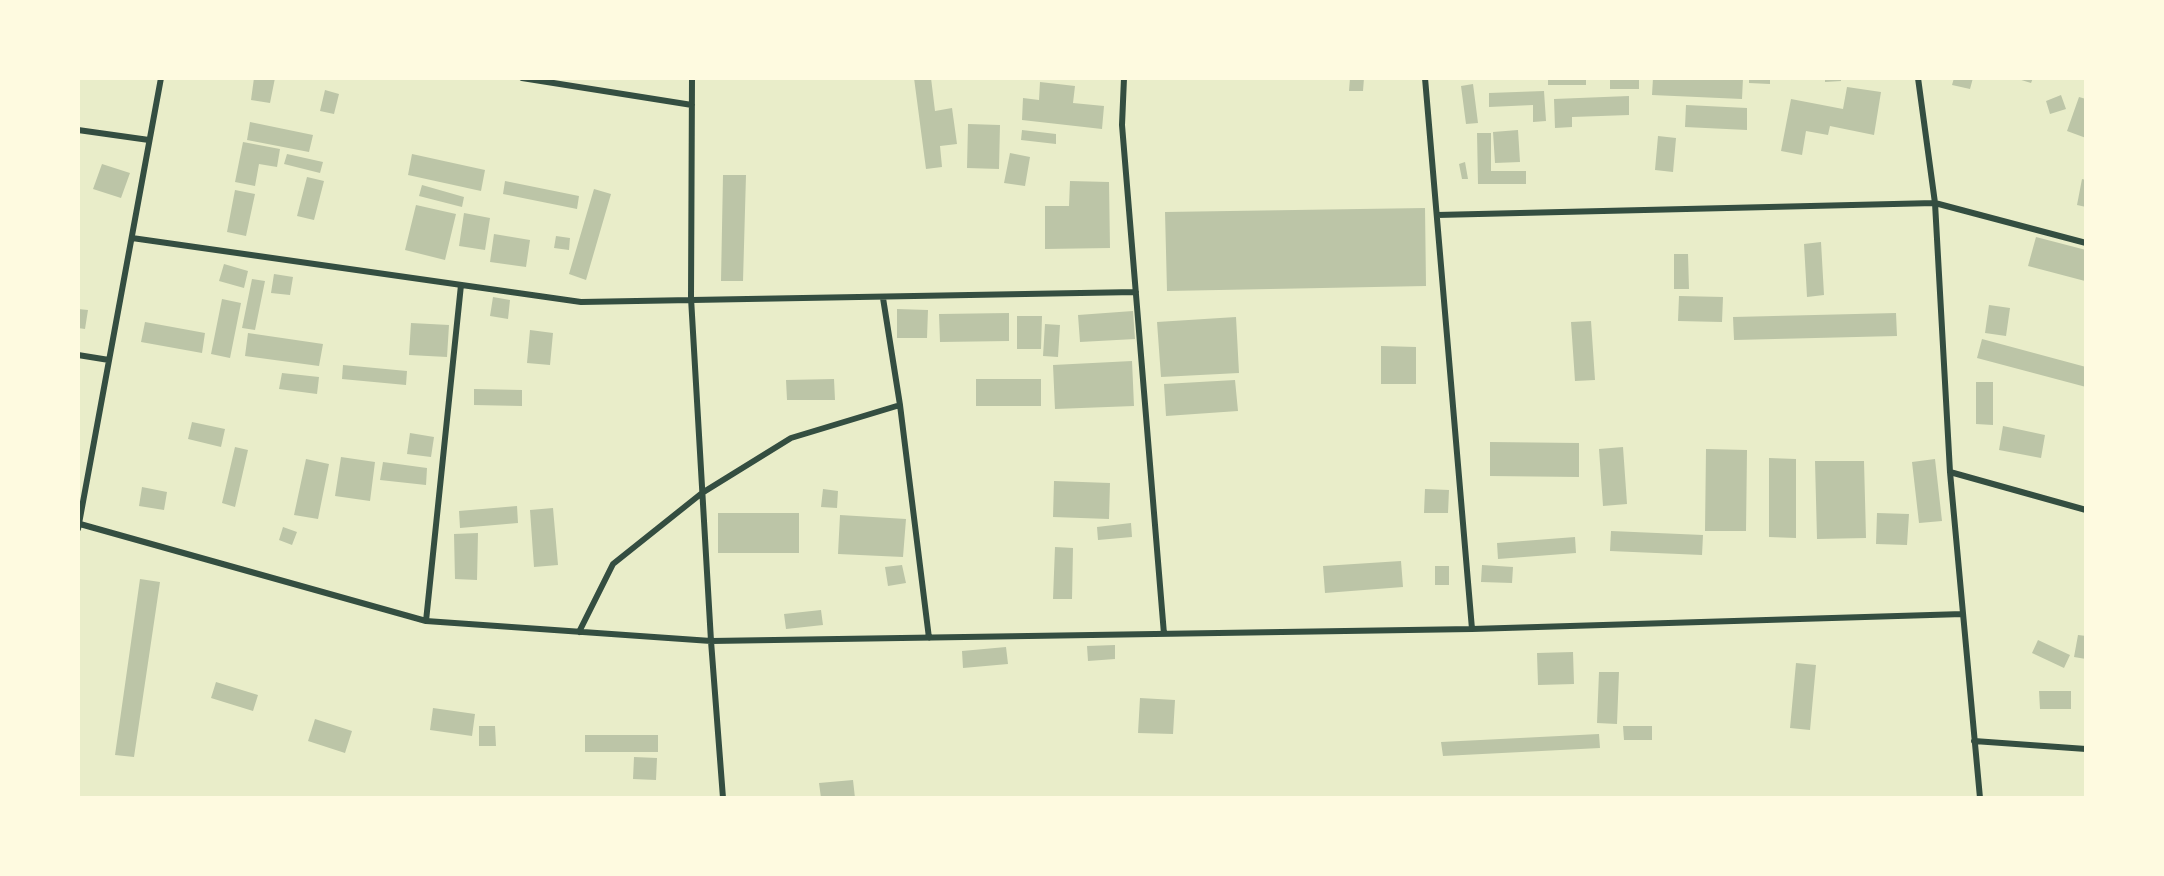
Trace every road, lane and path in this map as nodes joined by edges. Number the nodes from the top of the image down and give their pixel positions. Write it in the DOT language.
graph roads {
  1 [pos="160,78"];
  2 [pos="522,78"];
  3 [pos="692,78"];
  4 [pos="1124,78"];
  5 [pos="1425,78"];
  6 [pos="1918,78"];
  7 [pos="692,105"];
  8 [pos="78,129"];
  9 [pos="149,140"];
  10 [pos="1935,203"];
  11 [pos="1437,215"];
  12 [pos="132,238"];
  13 [pos="2086,243"];
  14 [pos="462,285"];
  15 [pos="1136,292"];
  16 [pos="691,298"];
  17 [pos="883,298"];
  18 [pos="78,355"];
  19 [pos="109,360"];
  20 [pos="900,405"];
  21 [pos="1950,472"];
  22 [pos="702,493"];
  23 [pos="2086,510"];
  24 [pos="79,526"];
  25 [pos="1963,614"];
  26 [pos="426,621"];
  27 [pos="1472,629"];
  28 [pos="579,632"];
  29 [pos="1164,634"];
  30 [pos="929,638"];
  31 [pos="711,641"];
  32 [pos="1974,741"];
  33 [pos="2086,749"];
  34 [pos="723,798"];
  35 [pos="1980,798"];
  1 -- 9 [label="street"];
  2 -- 7 [label="street"];
  3 -- 7 [label="street"];
  4 -- 15 [label="street"];
  5 -- 11 [label="street"];
  6 -- 10 [label="street"];
  7 -- 16 [label="street"];
  8 -- 9 [label="street"];
  9 -- 12 [label="street"];
  10 -- 11 [label="street"];
  10 -- 13 [label="street"];
  10 -- 21 [label="street"];
  11 -- 27 [label="street"];
  12 -- 14 [label="street"];
  12 -- 19 [label="street"];
  14 -- 16 [label="street"];
  14 -- 26 [label="street"];
  15 -- 17 [label="street"];
  15 -- 29 [label="street"];
  16 -- 17 [label="street"];
  16 -- 22 [label="street"];
  17 -- 20 [label="street"];
  18 -- 19 [label="street"];
  19 -- 24 [label="street"];
  20 -- 22 [label="street"];
  20 -- 30 [label="street"];
  21 -- 23 [label="street"];
  21 -- 25 [label="street"];
  22 -- 28 [label="street"];
  22 -- 31 [label="street"];
  24 -- 26 [label="street"];
  25 -- 27 [label="street"];
  25 -- 32 [label="street"];
  26 -- 28 [label="street"];
  27 -- 29 [label="street"];
  28 -- 31 [label="street"];
  29 -- 30 [label="street"];
  30 -- 31 [label="street"];
  31 -- 34 [label="street"];
  32 -- 33 [label="street"];
  32 -- 35 [label="street"];
}
